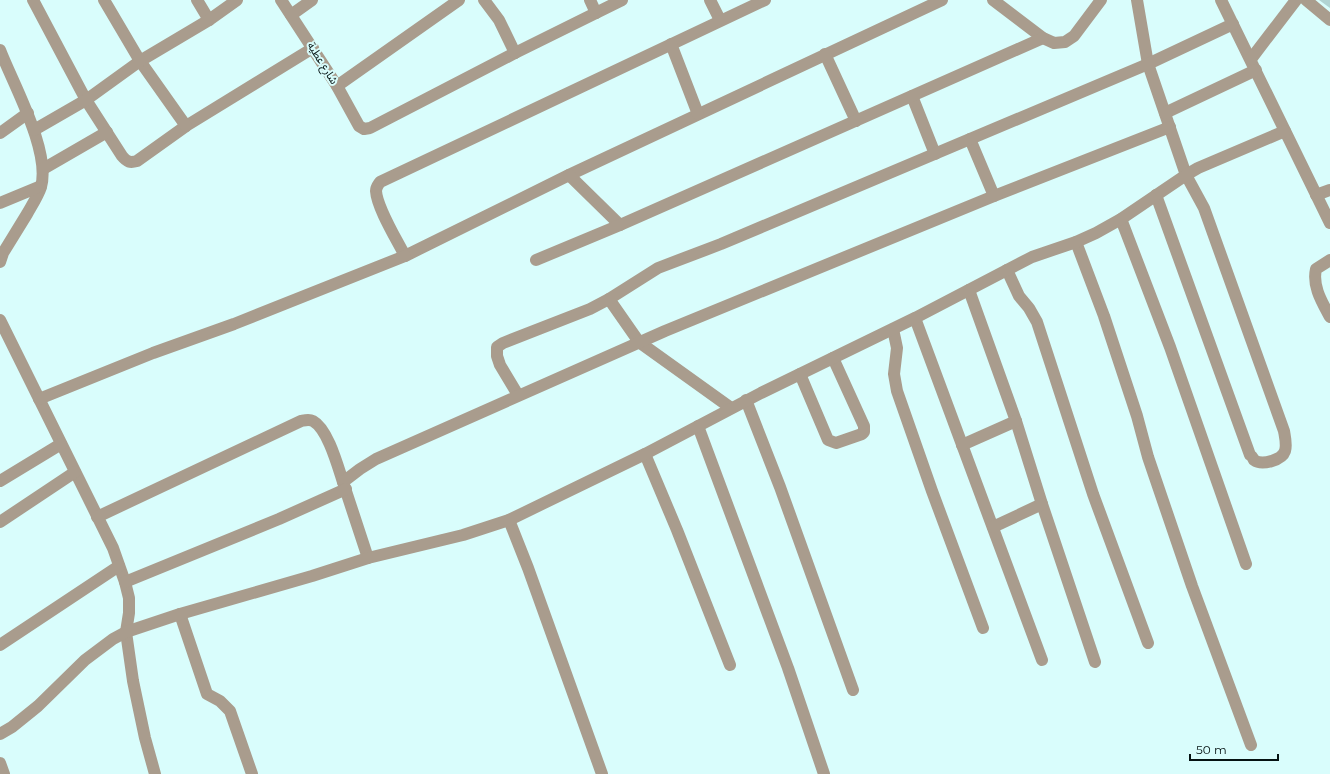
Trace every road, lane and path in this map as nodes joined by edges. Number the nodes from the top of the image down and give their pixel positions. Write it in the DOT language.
graph roads {
  1 [pos="33,0"];
  2 [pos="104,0"];
  3 [pos="197,0"];
  4 [pos="237,0"];
  5 [pos="281,0"];
  6 [pos="312,0"];
  7 [pos="459,0"];
  8 [pos="484,0"];
  9 [pos="590,0"];
  10 [pos="622,0"];
  11 [pos="710,0"];
  12 [pos="765,0"];
  13 [pos="942,0"];
  14 [pos="993,0"];
  15 [pos="1101,0"];
  16 [pos="1137,0"];
  17 [pos="1221,0"];
  18 [pos="1296,0"];
  19 [pos="1306,0"];
  20 [pos="596,13"];
  21 [pos="292,15"];
  22 [pos="209,20"];
  23 [pos="720,20"];
  24 [pos="1330,20"];
  25 [pos="1233,24"];
  26 [pos="1043,38"];
  27 [pos="671,44"];
  28 [pos="313,48"];
  29 [pos="0,50"];
  30 [pos="515,53"];
  31 [pos="825,54"];
  32 [pos="1251,59"];
  33 [pos="140,61"];
  34 [pos="1148,64"];
  35 [pos="1256,70"];
  36 [pos="337,86"];
  37 [pos="912,96"];
  38 [pos="86,100"];
  39 [pos="28,113"];
  40 [pos="1165,113"];
  41 [pos="698,114"];
  42 [pos="856,121"];
  43 [pos="186,126"];
  44 [pos="1170,127"];
  45 [pos="34,130"];
  46 [pos="1285,131"];
  47 [pos="107,132"];
  48 [pos="0,133"];
  49 [pos="970,139"];
  50 [pos="935,154"];
  51 [pos="43,169"];
  52 [pos="568,175"];
  53 [pos="1186,175"];
  54 [pos="41,186"];
  55 [pos="1330,190"];
  56 [pos="1156,195"];
  57 [pos="1316,195"];
  58 [pos="994,196"];
  59 [pos="0,203"];
  60 [pos="1122,219"];
  61 [pos="1330,223"];
  62 [pos="620,225"];
  63 [pos="1076,242"];
  64 [pos="405,256"];
  65 [pos="536,260"];
  66 [pos="1330,260"];
  67 [pos="0,262"];
  68 [pos="1007,270"];
  69 [pos="969,290"];
  70 [pos="609,299"];
  71 [pos="1328,310"];
  72 [pos="916,318"];
  73 [pos="0,320"];
  74 [pos="893,329"];
  75 [pos="639,342"];
  76 [pos="833,358"];
  77 [pos="800,374"];
  78 [pos="518,396"];
  79 [pos="38,399"];
  80 [pos="746,400"];
  81 [pos="731,408"];
  82 [pos="1016,421"];
  83 [pos="698,426"];
  84 [pos="61,444"];
  85 [pos="962,445"];
  86 [pos="645,454"];
  87 [pos="75,472"];
  88 [pos="0,481"];
  89 [pos="345,485"];
  90 [pos="1042,504"];
  91 [pos="97,517"];
  92 [pos="509,520"];
  93 [pos="0,522"];
  94 [pos="993,527"];
  95 [pos="368,558"];
  96 [pos="1246,564"];
  97 [pos="120,566"];
  98 [pos="126,582"];
  99 [pos="180,614"];
  100 [pos="984,628"];
  101 [pos="126,632"];
  102 [pos="1148,643"];
  103 [pos="0,645"];
  104 [pos="1042,660"];
  105 [pos="1095,662"];
  106 [pos="730,665"];
  107 [pos="853,690"];
  108 [pos="0,734"];
  109 [pos="1250,745"];
  110 [pos="0,763"];
  111 [pos="4,774"];
  112 [pos="155,774"];
  113 [pos="252,774"];
  114 [pos="602,774"];
  115 [pos="824,774"];
  1 -- 38 [label="street"];
  2 -- 33 [label="street"];
  3 -- 22 [label="street"];
  4 -- 22 [label="street"];
  5 -- 21 [label="street, شارع عطية"];
  6 -- 21 [label="street"];
  7 -- 36 [label="street"];
  8 -- 30 [label="street"];
  9 -- 20 [label="street"];
  10 -- 20 [label="street"];
  11 -- 23 [label="street"];
  12 -- 23 [label="street"];
  13 -- 31 [label="street"];
  14 -- 26 [label="street"];
  15 -- 26 [label="street"];
  16 -- 34 [label="street"];
  17 -- 25 [label="street"];
  18 -- 32 [label="street"];
  19 -- 24 [label="street"];
  20 -- 30 [label="street"];
  21 -- 28 [label="street, شارع عطية"];
  22 -- 33 [label="street"];
  23 -- 27 [label="street"];
  25 -- 32 [label="street"];
  25 -- 34 [label="street"];
  26 -- 37 [label="street"];
  27 -- 41 [label="street"];
  27 -- 64 [label="street"];
  28 -- 36 [label="street, شارع عطية"];
  28 -- 43 [label="street"];
  29 -- 39 [label="street"];
  30 -- 36 [label="street, شارع عطية"];
  31 -- 41 [label="street"];
  31 -- 42 [label="street"];
  32 -- 35 [label="street"];
  33 -- 38 [label="street"];
  33 -- 43 [label="street"];
  34 -- 40 [label="street"];
  34 -- 49 [label="street"];
  35 -- 40 [label="street"];
  35 -- 46 [label="street"];
  37 -- 42 [label="street"];
  37 -- 50 [label="street"];
  38 -- 45 [label="street"];
  38 -- 47 [label="street"];
  39 -- 45 [label="street"];
  39 -- 48 [label="street"];
  40 -- 44 [label="street"];
  41 -- 52 [label="street"];
  42 -- 62 [label="street"];
  43 -- 47 [label="street"];
  44 -- 53 [label="street"];
  44 -- 58 [label="street"];
  45 -- 51 [label="street"];
  46 -- 53 [label="street"];
  46 -- 57 [label="street"];
  47 -- 51 [label="street"];
  49 -- 50 [label="street"];
  49 -- 58 [label="street"];
  50 -- 70 [label="street"];
  51 -- 54 [label="street"];
  52 -- 62 [label="street"];
  52 -- 64 [label="street"];
  53 -- 56 [label="street"];
  53 -- 56 [label="street"];
  54 -- 59 [label="street"];
  54 -- 67 [label="street"];
  55 -- 57 [label="street"];
  56 -- 60 [label="street"];
  57 -- 61 [label="street"];
  58 -- 75 [label="street"];
  60 -- 63 [label="street"];
  60 -- 96 [label="street"];
  62 -- 65 [label="street"];
  63 -- 68 [label="street"];
  63 -- 109 [label="street"];
  64 -- 79 [label="street"];
  66 -- 71 [label="street"];
  68 -- 69 [label="street"];
  68 -- 102 [label="street"];
  69 -- 72 [label="street"];
  69 -- 82 [label="street"];
  70 -- 75 [label="street"];
  70 -- 78 [label="street"];
  72 -- 74 [label="street"];
  72 -- 85 [label="street"];
  73 -- 79 [label="street"];
  74 -- 76 [label="street"];
  74 -- 100 [label="street"];
  75 -- 78 [label="street"];
  75 -- 81 [label="street"];
  76 -- 77 [label="street"];
  76 -- 77 [label="street"];
  77 -- 80 [label="street"];
  78 -- 89 [label="street"];
  79 -- 84 [label="street"];
  80 -- 81 [label="street"];
  80 -- 107 [label="street"];
  81 -- 83 [label="street"];
  82 -- 85 [label="street"];
  82 -- 90 [label="street"];
  83 -- 86 [label="street"];
  83 -- 115 [label="street"];
  84 -- 87 [label="street"];
  84 -- 88 [label="street"];
  85 -- 94 [label="street"];
  86 -- 92 [label="street"];
  86 -- 106 [label="street"];
  87 -- 91 [label="street"];
  87 -- 93 [label="street"];
  89 -- 91 [label="street"];
  89 -- 95 [label="street"];
  89 -- 98 [label="street"];
  90 -- 94 [label="street"];
  90 -- 105 [label="street"];
  91 -- 97 [label="street"];
  92 -- 95 [label="street"];
  92 -- 114 [label="street"];
  94 -- 104 [label="street"];
  95 -- 99 [label="street"];
  97 -- 98 [label="street"];
  97 -- 103 [label="street"];
  98 -- 101 [label="street"];
  99 -- 101 [label="street"];
  99 -- 113 [label="street"];
  101 -- 108 [label="street"];
  101 -- 112 [label="street"];
  110 -- 111 [label="street"];
}
